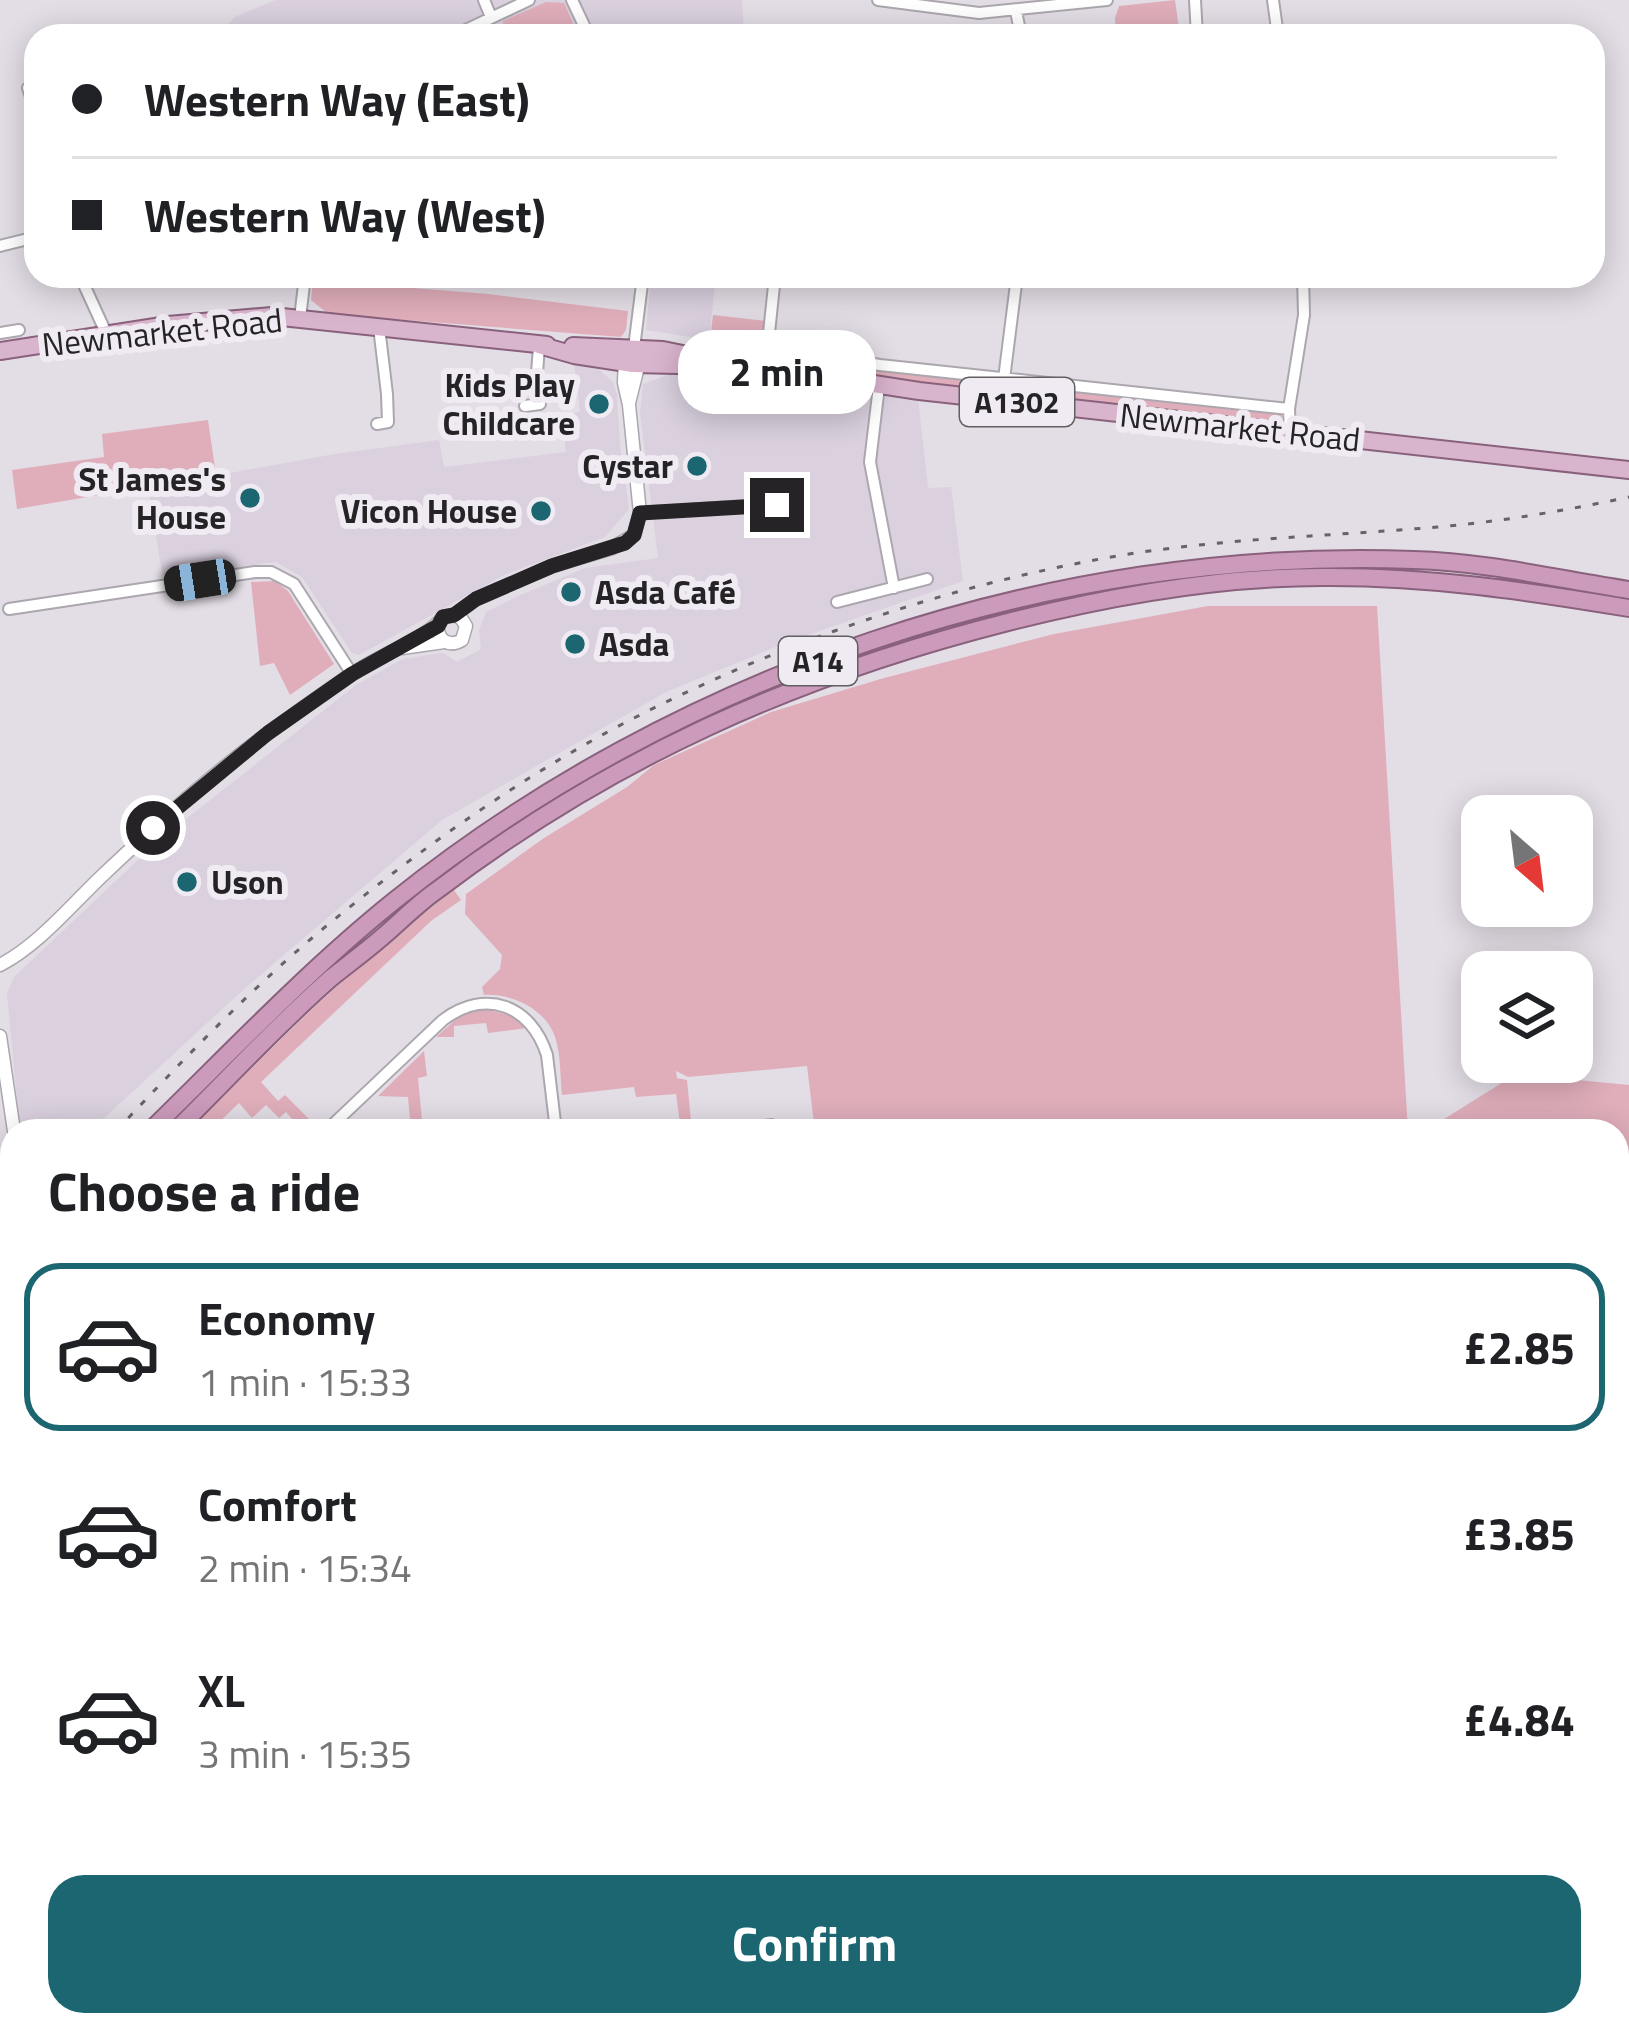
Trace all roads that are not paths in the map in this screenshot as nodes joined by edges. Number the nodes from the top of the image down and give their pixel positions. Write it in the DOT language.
graph roads {
  1 [pos="484,0"];
  2 [pos="529,0"];
  3 [pos="878,0"];
  4 [pos="1107,0"];
  5 [pos="923,3"];
  6 [pos="1016,10"];
  7 [pos="491,17"];
  8 [pos="477,24"];
  9 [pos="1019,24"];
  10 [pos="85,288"];
  11 [pos="304,288"];
  12 [pos="642,288"];
  13 [pos="774,288"];
  14 [pos="1015,288"];
  15 [pos="1304,288"];
  16 [pos="300,318"];
  17 [pos="379,327"];
  18 [pos="19,330"];
  19 [pos="0,333"];
  20 [pos="106,334"];
  21 [pos="539,345"];
  22 [pos="0,351"];
  23 [pos="633,358"];
  24 [pos="768,359"];
  25 [pos="1004,379"];
  26 [pos="879,386"];
  27 [pos="525,406"];
  28 [pos="1289,409"];
  29 [pos="377,424"];
  30 [pos="1290,433"];
  31 [pos="1629,470"];
  32 [pos="777,505"];
  33 [pos="640,513"];
  34 [pos="927,579"];
  35 [pos="895,588"];
  36 [pos="1629,590"];
  37 [pos="837,602"];
  38 [pos="1629,608"];
  39 [pos="9,609"];
  40 [pos="459,618"];
  41 [pos="438,626"];
  42 [pos="444,641"];
  43 [pos="400,648"];
  44 [pos="352,674"];
  45 [pos="0,965"];
  46 [pos="0,1036"];
  47 [pos="12,1119"];
  48 [pos="162,1119"];
  49 [pos="187,1119"];
  50 [pos="339,1119"];
  51 [pos="555,1119"];
  1 -- 7 [label="street"];
  2 -- 7 [label="street"];
  3 -- 5 [label="street"];
  4 -- 6 [label="street"];
  5 -- 6 [label="street"];
  6 -- 9 [label="street"];
  7 -- 8 [label="street"];
  10 -- 20 [label="street"];
  11 -- 16 [label="street"];
  12 -- 23 [label="street"];
  13 -- 24 [label="street"];
  14 -- 25 [label="street"];
  15 -- 28 [label="street"];
  16 -- 17 [label="main road, Newmarket Road / A1302"];
  16 -- 20 [label="main road, Newmarket Road / A1302"];
  17 -- 21 [label="main road, Newmarket Road / A1302"];
  17 -- 29 [label="street"];
  18 -- 19 [label="street, Newmarket Road"];
  20 -- 22 [label="main road, Newmarket Road / A1302"];
  21 -- 23 [label="main road, Newmarket Road / A1302"];
  21 -- 27 [label="street"];
  23 -- 24 [label="main road, Newmarket Road / A1302"];
  23 -- 33 [label="street"];
  24 -- 25 [label="street"];
  24 -- 26 [label="main road, Newmarket Road / A1302"];
  25 -- 28 [label="street"];
  26 -- 30 [label="main road, Newmarket Road / A1302"];
  26 -- 35 [label="street"];
  28 -- 30 [label="street"];
  30 -- 31 [label="main road, Newmarket Road / A1302"];
  32 -- 33 [label="street"];
  33 -- 40 [label="street"];
  34 -- 35 [label="street"];
  35 -- 37 [label="street"];
  36 -- 48 [label="highway, A14"];
  38 -- 49 [label="highway, A14"];
  39 -- 44 [label="street"];
  40 -- 41 [label="street"];
  40 -- 42 [label="street"];
  41 -- 42 [label="street"];
  41 -- 43 [label="street"];
  42 -- 43 [label="street"];
  43 -- 44 [label="street"];
  44 -- 45 [label="street"];
  46 -- 47 [label="street"];
  50 -- 51 [label="street"];
}
